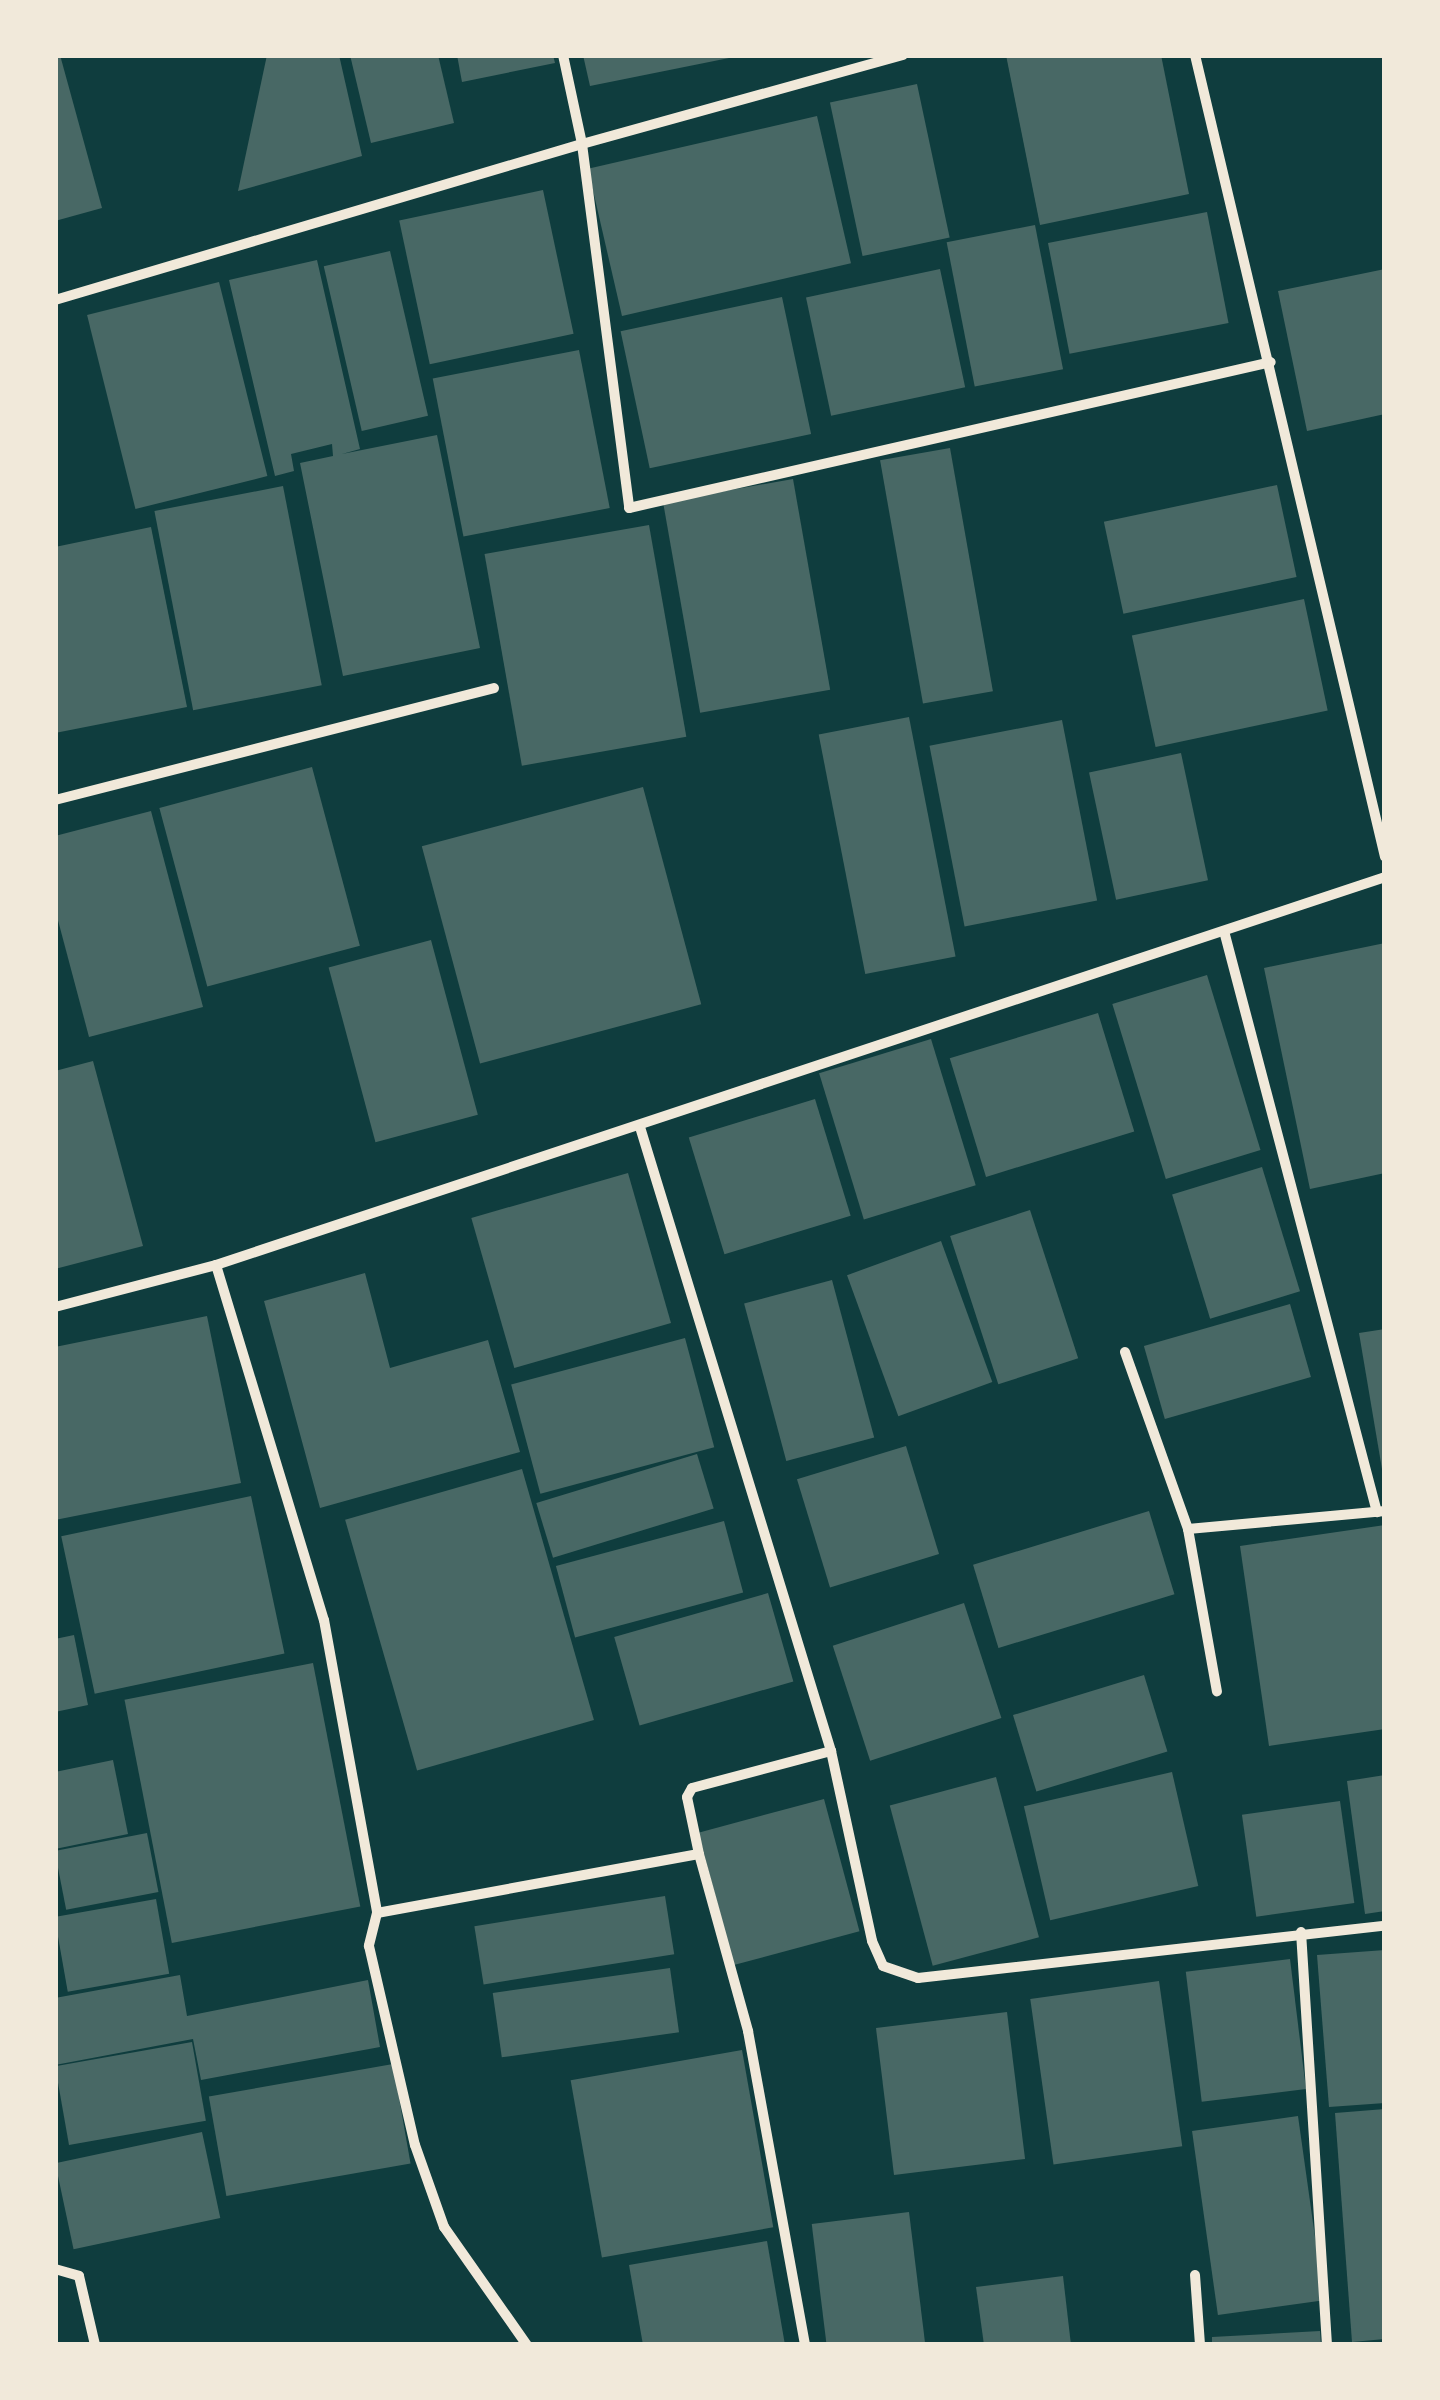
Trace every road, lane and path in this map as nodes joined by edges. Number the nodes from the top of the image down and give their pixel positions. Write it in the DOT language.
graph roads {
  1 [pos="562,55"];
  2 [pos="903,55"];
  3 [pos="1194,55"];
  4 [pos="582,144"];
  5 [pos="55,300"];
  6 [pos="1271,362"];
  7 [pos="494,688"];
  8 [pos="55,800"];
  9 [pos="1385,857"];
  10 [pos="1385,878"];
  11 [pos="1224,931"];
  12 [pos="640,1126"];
  13 [pos="216,1265"];
  14 [pos="55,1308"];
  15 [pos="1126,1352"];
  16 [pos="1381,1512"];
  17 [pos="1188,1529"];
  18 [pos="1217,1691"];
  19 [pos="830,1751"];
  20 [pos="699,1854"];
  21 [pos="377,1912"];
  22 [pos="1385,1926"];
  23 [pos="1302,1932"];
  24 [pos="55,2269"];
  25 [pos="1196,2275"];
  26 [pos="95,2345"];
  27 [pos="527,2345"];
  28 [pos="805,2345"];
  29 [pos="1200,2345"];
  30 [pos="1327,2345"];
  1 -- 4 [label="street"];
  2 -- 4 [label="street"];
  3 -- 6 [label="street"];
  4 -- 5 [label="street"];
  4 -- 6 [label="street"];
  6 -- 9 [label="street"];
  7 -- 8 [label="street"];
  10 -- 11 [label="street"];
  11 -- 12 [label="street"];
  11 -- 16 [label="street"];
  12 -- 13 [label="street"];
  12 -- 19 [label="street"];
  13 -- 14 [label="street"];
  13 -- 21 [label="street"];
  15 -- 17 [label="street"];
  16 -- 17 [label="street"];
  17 -- 18 [label="street"];
  19 -- 20 [label="street"];
  19 -- 23 [label="street"];
  20 -- 21 [label="street"];
  20 -- 28 [label="street"];
  21 -- 27 [label="street"];
  22 -- 23 [label="street"];
  23 -- 30 [label="street"];
  24 -- 26 [label="street"];
  25 -- 29 [label="street"];
}
